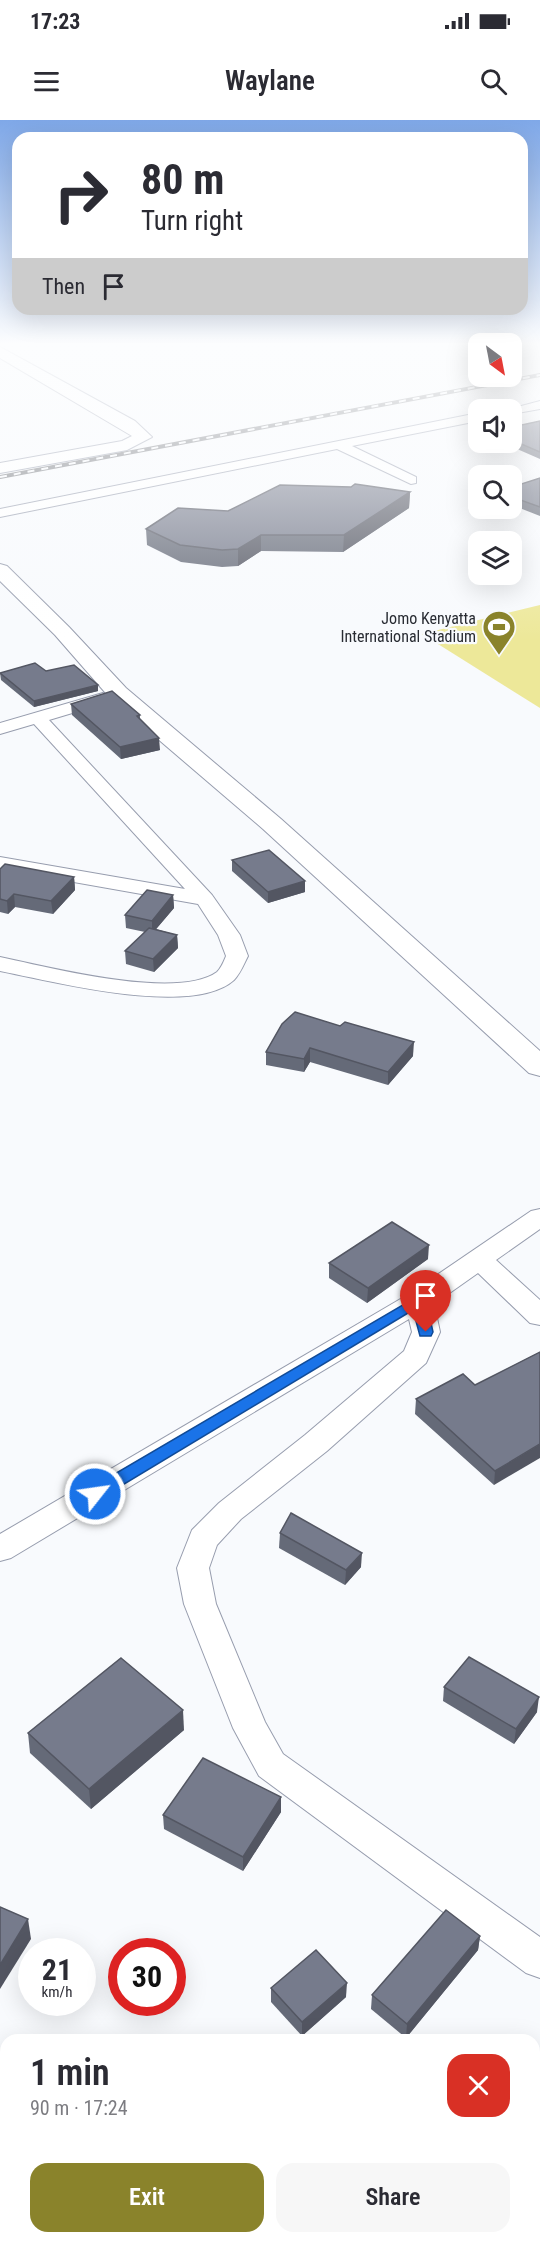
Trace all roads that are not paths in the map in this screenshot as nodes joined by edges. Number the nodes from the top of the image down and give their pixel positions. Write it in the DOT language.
graph roads {
  1 [pos="133,442"];
  2 [pos="347,442"];
  3 [pos="337,444"];
  4 [pos="0,468"];
  5 [pos="411,480"];
  6 [pos="0,513"];
  7 [pos="0,570"];
  8 [pos="118,693"];
  9 [pos="37,717"];
  10 [pos="0,729"];
  11 [pos="0,863"];
  12 [pos="205,898"];
  13 [pos="0,964"];
  14 [pos="540,1067"];
  15 [pos="540,1217"];
  16 [pos="479,1259"];
  17 [pos="418,1300"];
  18 [pos="540,1316"];
  19 [pos="0,1549"];
  20 [pos="540,1960"];
  1 -- 4 [label="street"];
  2 -- 3 [label="street"];
  3 -- 5 [label="street"];
  3 -- 6 [label="street"];
  7 -- 8 [label="street"];
  8 -- 9 [label="street"];
  8 -- 14 [label="street"];
  9 -- 10 [label="street"];
  9 -- 12 [label="street"];
  11 -- 12 [label="street"];
  12 -- 13 [label="street"];
  15 -- 16 [label="street"];
  16 -- 17 [label="street"];
  16 -- 18 [label="street"];
  17 -- 19 [label="street"];
  17 -- 20 [label="street"];
}
